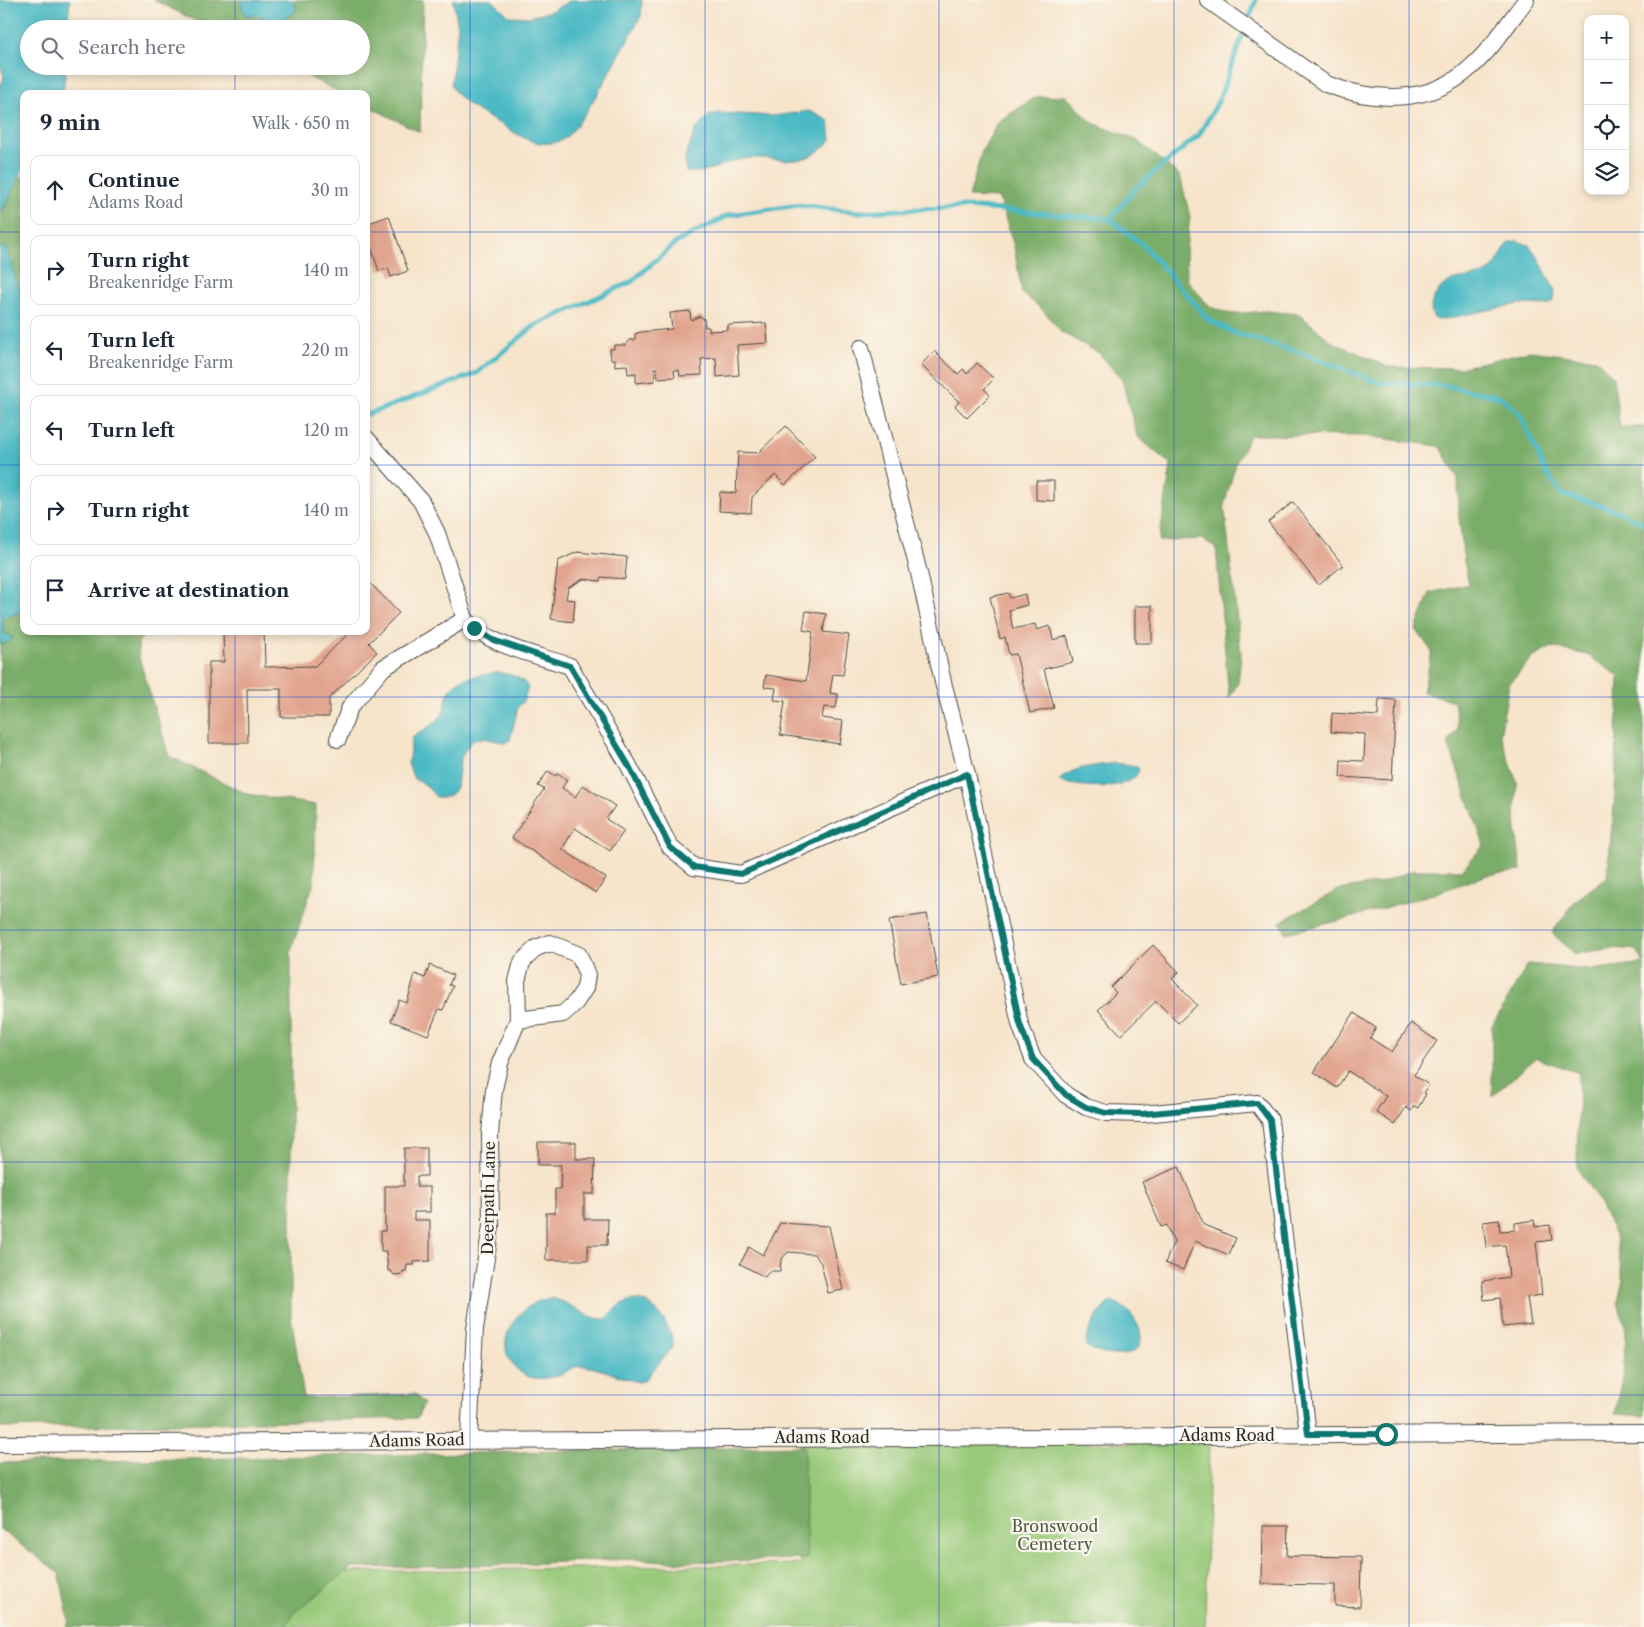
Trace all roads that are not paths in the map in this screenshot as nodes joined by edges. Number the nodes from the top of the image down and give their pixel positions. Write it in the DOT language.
graph roads {
  1 [pos="1208,0"];
  2 [pos="1526,0"];
  3 [pos="861,348"];
  4 [pos="370,443"];
  5 [pos="465,618"];
  6 [pos="338,739"];
  7 [pos="967,774"];
  8 [pos="518,1020"];
  9 [pos="1644,1433"];
  10 [pos="1308,1434"];
  11 [pos="469,1439"];
  12 [pos="0,1444"];
  1 -- 2 [label="street"];
  3 -- 7 [label="street"];
  4 -- 5 [label="street"];
  5 -- 6 [label="street"];
  5 -- 7 [label="street"];
  7 -- 10 [label="street"];
  8 -- 8 [label="street, Deerpath Lane"];
  8 -- 11 [label="street, Deerpath Lane"];
  9 -- 10 [label="street, Adams Road"];
  10 -- 11 [label="street, Adams Road"];
  11 -- 12 [label="street, Adams Road"];
}
